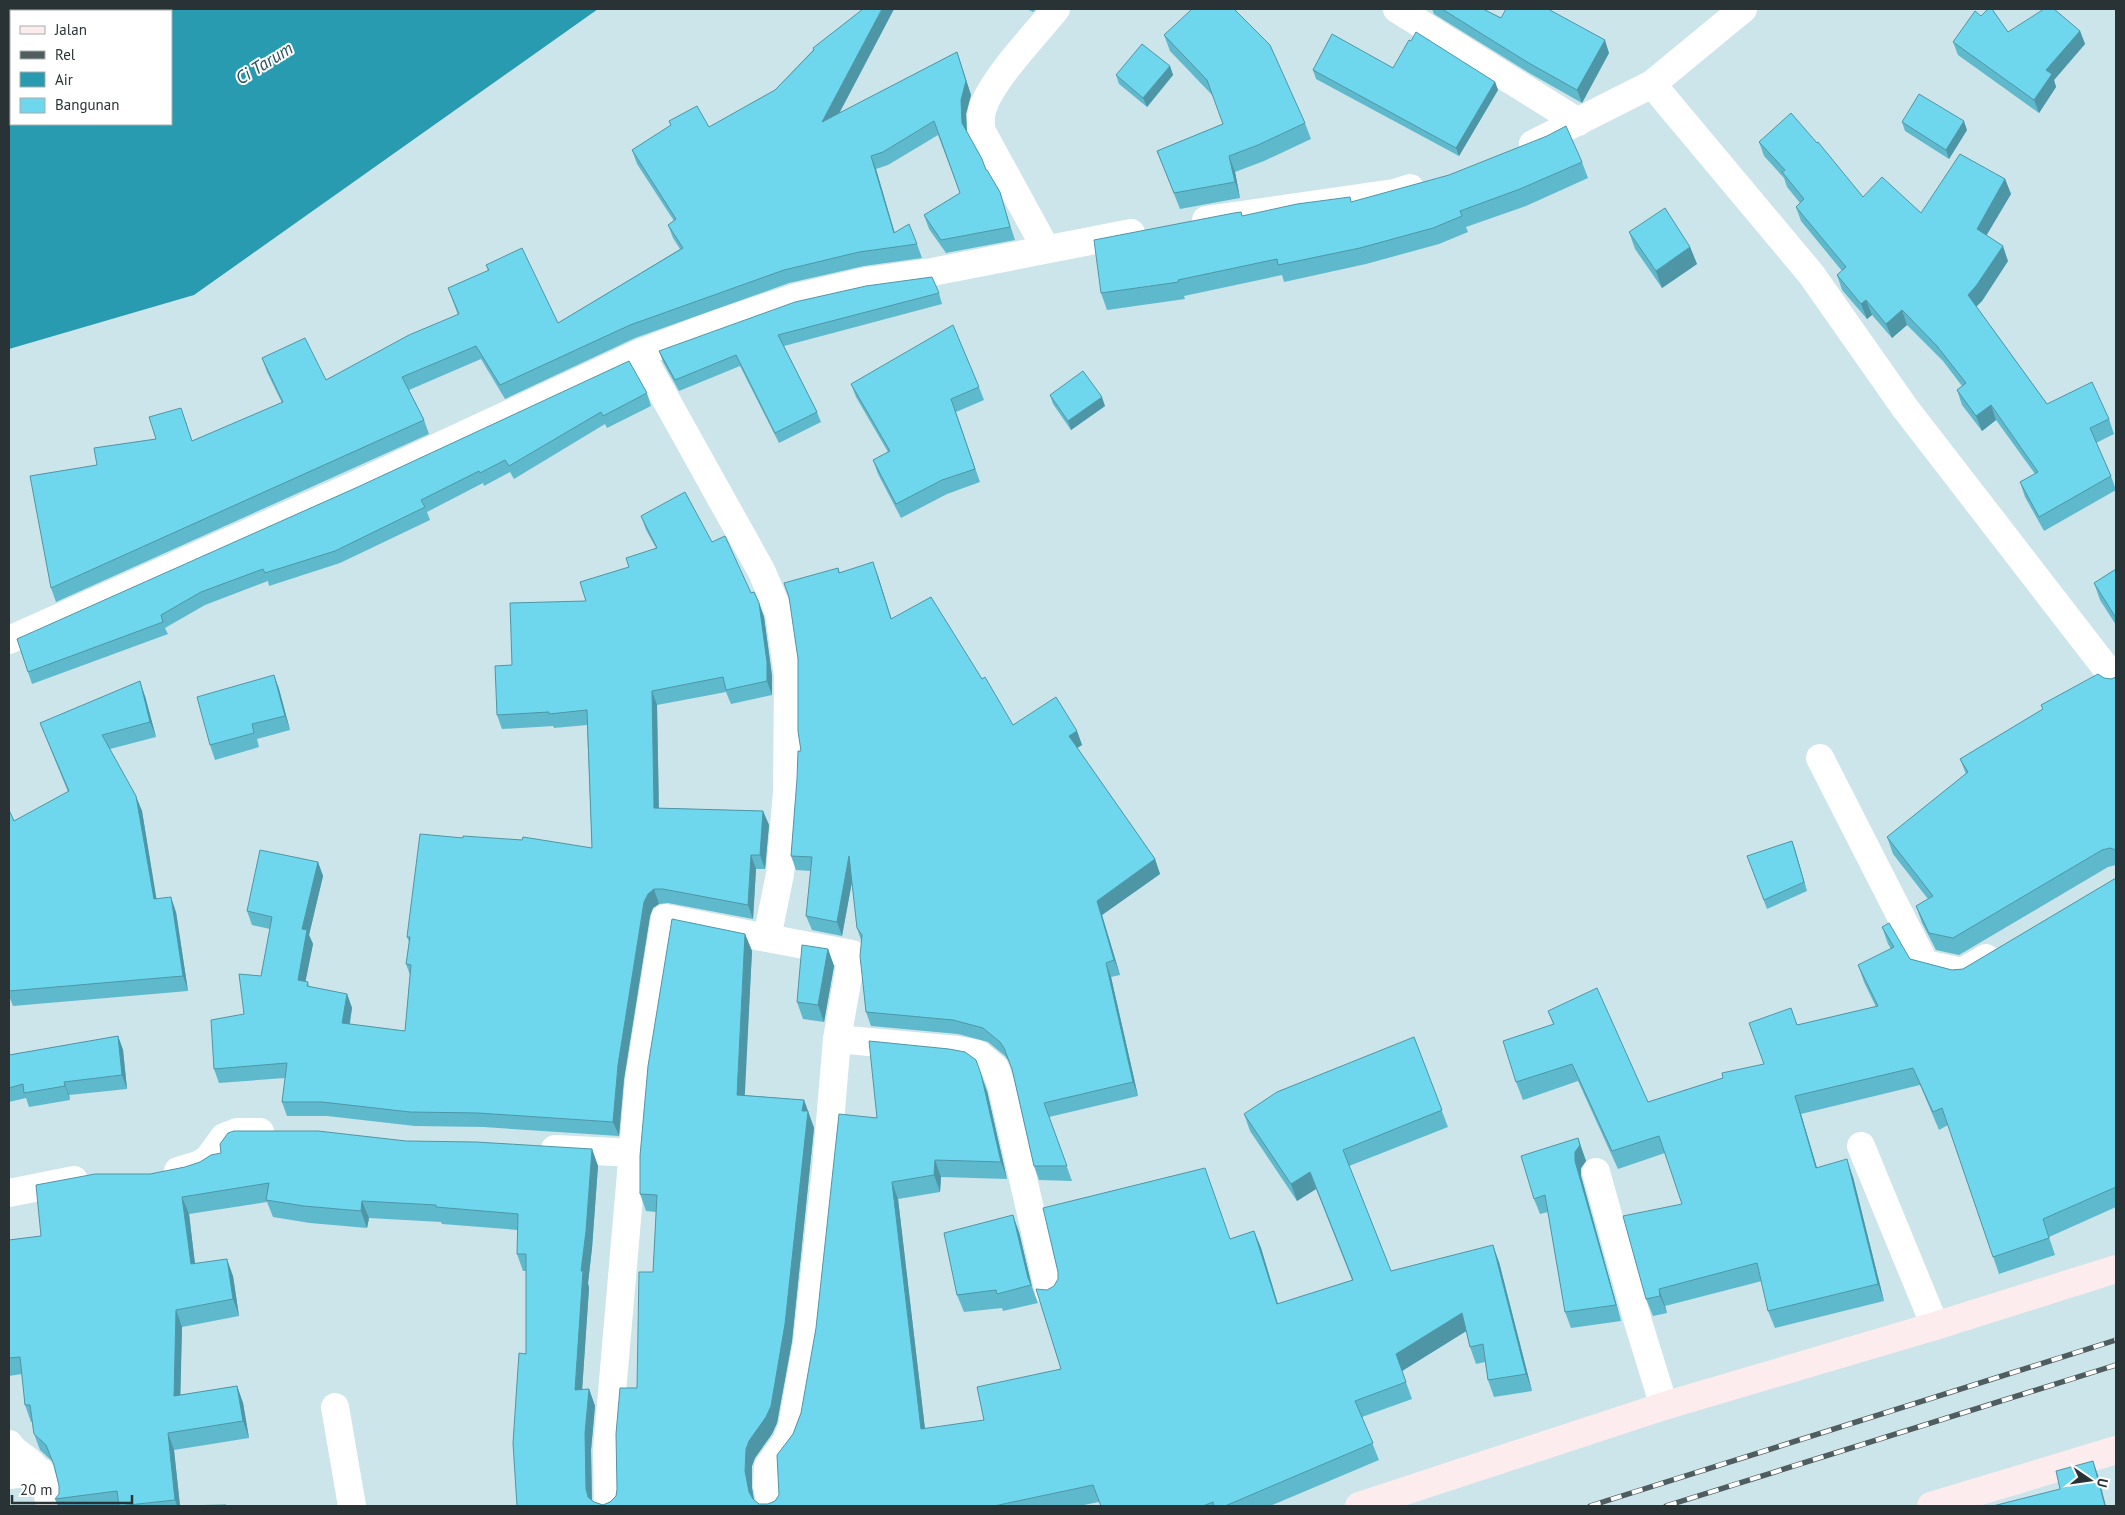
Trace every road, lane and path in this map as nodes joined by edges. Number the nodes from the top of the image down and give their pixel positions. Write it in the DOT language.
graph roads {
  1 [pos="1056,9"];
  2 [pos="1397,9"];
  3 [pos="1743,9"];
  4 [pos="1652,84"];
  5 [pos="1578,122"];
  6 [pos="1512,153"];
  7 [pos="1431,182"];
  8 [pos="1179,225"];
  9 [pos="1151,230"];
  10 [pos="1046,249"];
  11 [pos="640,353"];
  12 [pos="9,640"];
  13 [pos="2116,680"];
  14 [pos="1820,758"];
  15 [pos="767,938"];
  16 [pos="2005,946"];
  17 [pos="837,1038"];
  18 [pos="286,1132"];
  19 [pos="1861,1146"];
  20 [pos="531,1147"];
  21 [pos="634,1153"];
  22 [pos="1596,1172"];
  23 [pos="100,1175"];
  24 [pos="156,1175"];
  25 [pos="9,1193"];
  26 [pos="2116,1269"];
  27 [pos="1049,1292"];
  28 [pos="1935,1326"];
  29 [pos="335,1406"];
  30 [pos="1664,1406"];
  31 [pos="9,1444"];
  32 [pos="2116,1450"];
  33 [pos="40,1471"];
  34 [pos="9,1475"];
  35 [pos="1965,1501"];
  36 [pos="50,1506"];
  37 [pos="352,1506"];
  38 [pos="608,1506"];
  39 [pos="771,1506"];
  40 [pos="1359,1506"];
  41 [pos="1931,1506"];
  1 -- 10 [label="street"];
  2 -- 5 [label="street"];
  3 -- 4 [label="street"];
  4 -- 5 [label="street"];
  4 -- 13 [label="street"];
  5 -- 6 [label="street"];
  7 -- 8 [label="street"];
  9 -- 10 [label="street"];
  10 -- 11 [label="street"];
  11 -- 12 [label="street"];
  11 -- 15 [label="street"];
  14 -- 16 [label="street"];
  15 -- 17 [label="street"];
  15 -- 21 [label="street"];
  17 -- 27 [label="street"];
  17 -- 39 [label="street"];
  18 -- 24 [label="street"];
  19 -- 28 [label="street"];
  20 -- 21 [label="street"];
  21 -- 38 [label="street"];
  22 -- 30 [label="street"];
  23 -- 25 [label="street"];
  26 -- 28 [label="main road"];
  28 -- 30 [label="main road"];
  29 -- 37 [label="street"];
  30 -- 40 [label="main road"];
  31 -- 33 [label="street"];
  32 -- 35 [label="main road"];
  33 -- 34 [label="street"];
  33 -- 36 [label="street"];
  35 -- 41 [label="main road"];
}
